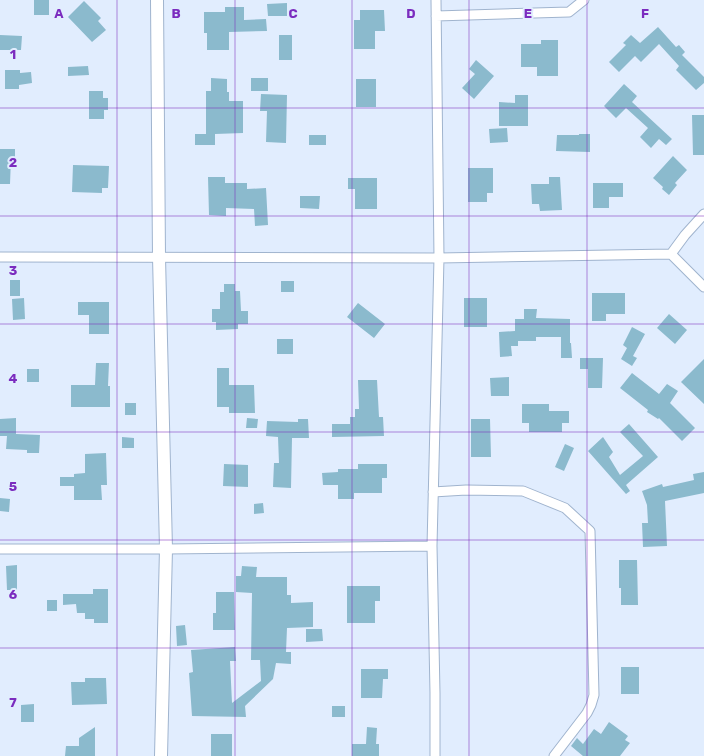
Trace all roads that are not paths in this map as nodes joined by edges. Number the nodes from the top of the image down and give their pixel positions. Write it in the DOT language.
graph roads {
  1 [pos="157,0"];
  2 [pos="436,0"];
  3 [pos="584,0"];
  4 [pos="436,16"];
  5 [pos="704,214"];
  6 [pos="672,254"];
  7 [pos="0,257"];
  8 [pos="159,257"];
  9 [pos="440,258"];
  10 [pos="704,287"];
  11 [pos="433,492"];
  12 [pos="432,546"];
  13 [pos="0,549"];
  14 [pos="166,549"];
  15 [pos="161,756"];
  16 [pos="435,756"];
  17 [pos="554,756"];
  1 -- 8 [label="street"];
  2 -- 4 [label="street"];
  3 -- 4 [label="street"];
  4 -- 9 [label="street"];
  5 -- 6 [label="street"];
  6 -- 9 [label="street"];
  6 -- 10 [label="street"];
  7 -- 8 [label="street"];
  8 -- 9 [label="street"];
  8 -- 14 [label="street"];
  9 -- 11 [label="street"];
  11 -- 12 [label="street"];
  11 -- 17 [label="street"];
  12 -- 14 [label="street"];
  12 -- 16 [label="street"];
  13 -- 14 [label="street"];
  14 -- 15 [label="street"];
}
